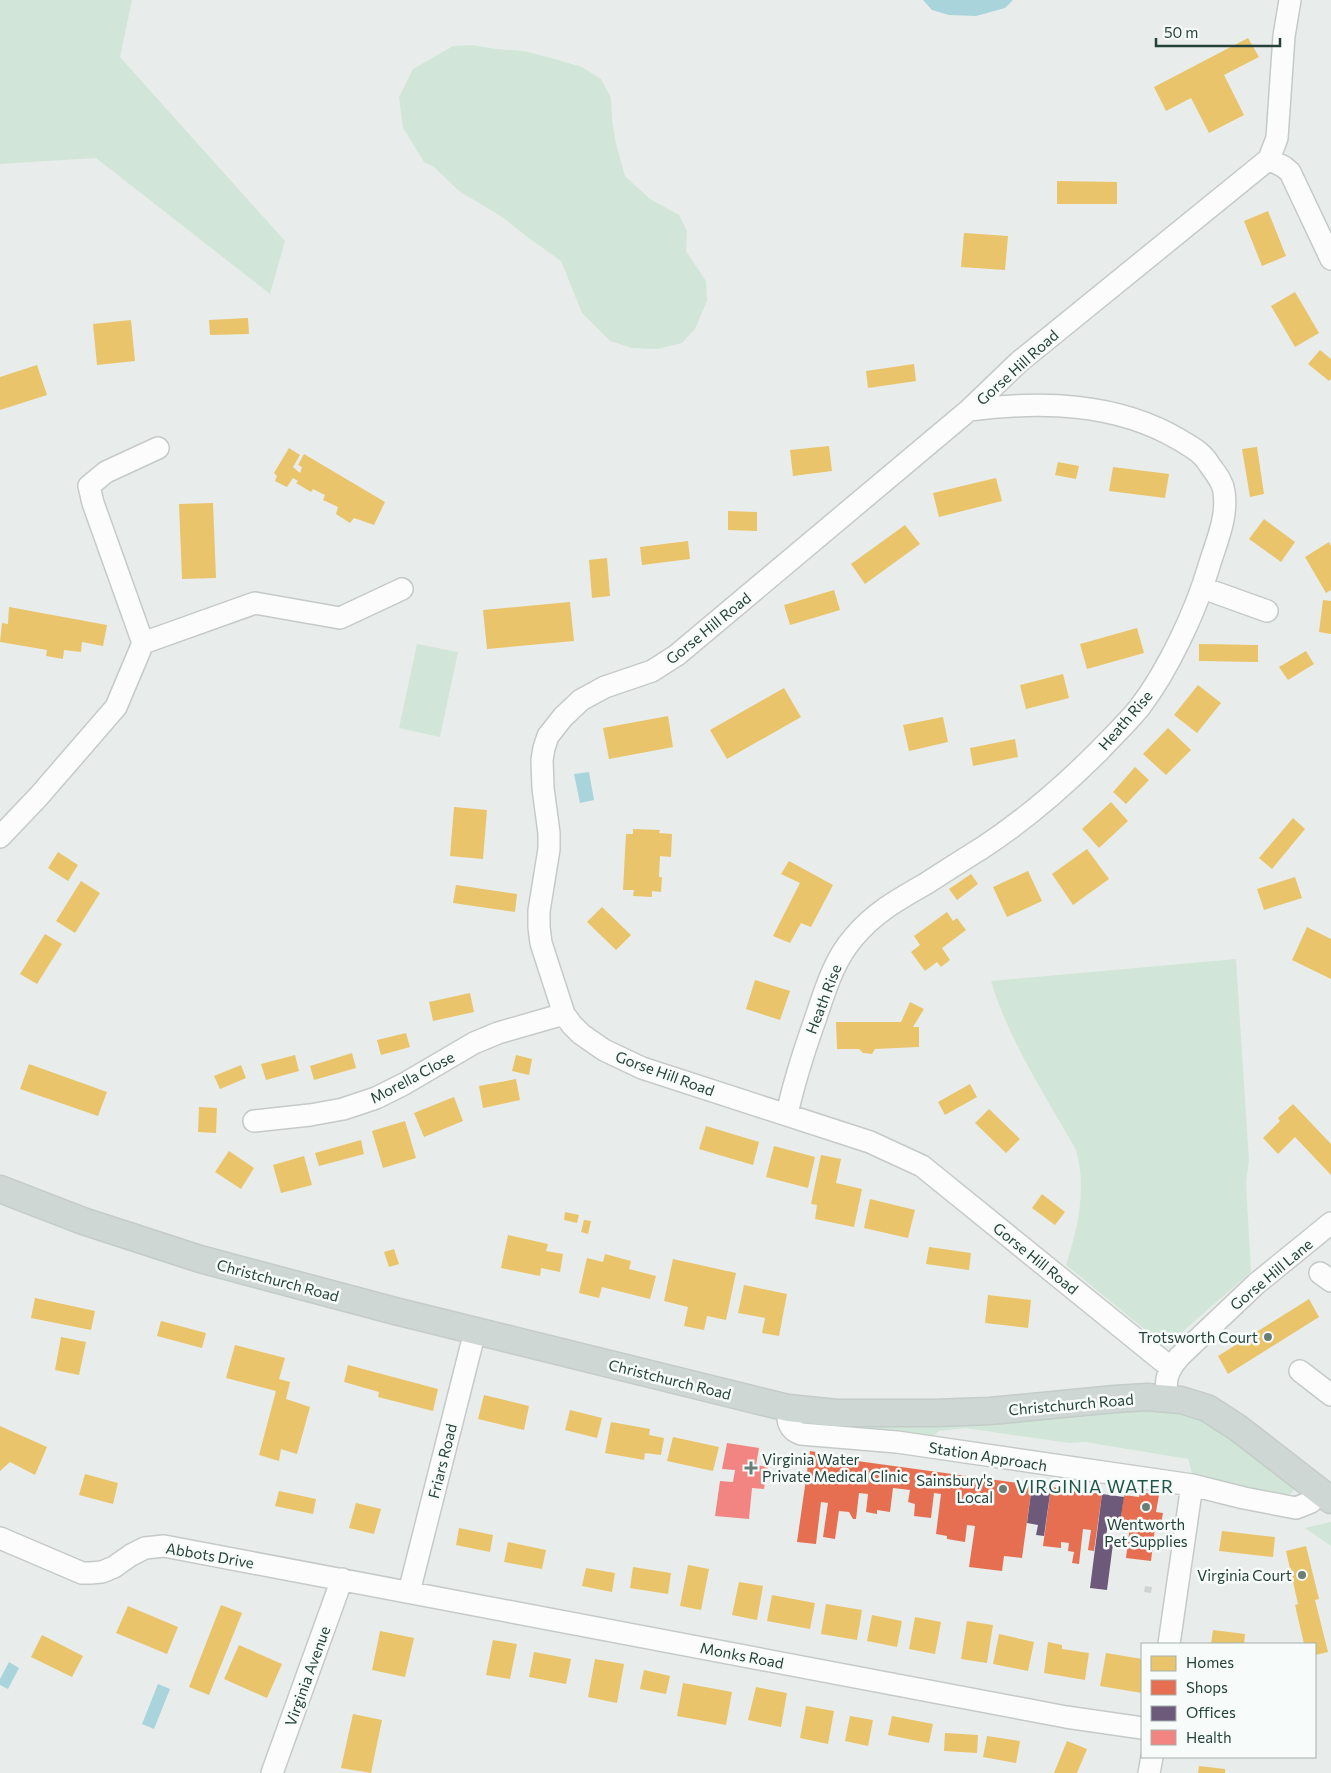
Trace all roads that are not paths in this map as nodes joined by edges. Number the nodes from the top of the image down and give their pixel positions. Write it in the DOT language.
graph roads {
  1 [pos="1290,0"];
  2 [pos="1269,159"];
  3 [pos="1331,259"];
  4 [pos="969,410"];
  5 [pos="158,448"];
  6 [pos="1203,588"];
  7 [pos="402,589"];
  8 [pos="1267,611"];
  9 [pos="143,643"];
  10 [pos="0,837"];
  11 [pos="564,1014"];
  12 [pos="787,1114"];
  13 [pos="254,1121"];
  14 [pos="0,1189"];
  15 [pos="1331,1223"];
  16 [pos="475,1331"];
  17 [pos="1170,1367"];
  18 [pos="1300,1371"];
  19 [pos="1331,1395"];
  20 [pos="1166,1398"];
  21 [pos="790,1418"];
  22 [pos="1192,1485"];
  23 [pos="1325,1496"];
  24 [pos="0,1538"];
  25 [pos="342,1579"];
  26 [pos="409,1592"];
  27 [pos="1169,1643"];
  28 [pos="1141,1728"];
  29 [pos="1152,1758"];
  30 [pos="272,1773"];
  31 [pos="1149,1773"];
  1 -- 2 [label="street"];
  2 -- 3 [label="street"];
  2 -- 4 [label="street, Gorse Hill Road"];
  4 -- 6 [label="street, Heath Rise"];
  4 -- 11 [label="street, Gorse Hill Road"];
  5 -- 9 [label="street"];
  6 -- 8 [label="street"];
  6 -- 12 [label="street, Heath Rise"];
  7 -- 9 [label="street"];
  9 -- 10 [label="street"];
  11 -- 12 [label="street, Gorse Hill Road"];
  11 -- 13 [label="street, Morella Close"];
  12 -- 17 [label="street, Gorse Hill Road"];
  14 -- 16 [label="main road, Christchurch Road"];
  15 -- 17 [label="street, Gorse Hill Lane"];
  16 -- 21 [label="main road, Christchurch Road"];
  16 -- 26 [label="street, Friars Road"];
  17 -- 20 [label="street"];
  18 -- 19 [label="street"];
  20 -- 21 [label="main road, Christchurch Road"];
  20 -- 23 [label="main road, Christchurch Road"];
  21 -- 22 [label="street, Station Approach"];
  22 -- 23 [label="street, Station Approach"];
  22 -- 27 [label="street"];
  24 -- 25 [label="street, Abbots Drive"];
  25 -- 26 [label="street, Monks Road"];
  25 -- 30 [label="street, Virginia Avenue"];
  26 -- 28 [label="street, Monks Road"];
  29 -- 31 [label="street"];
}
